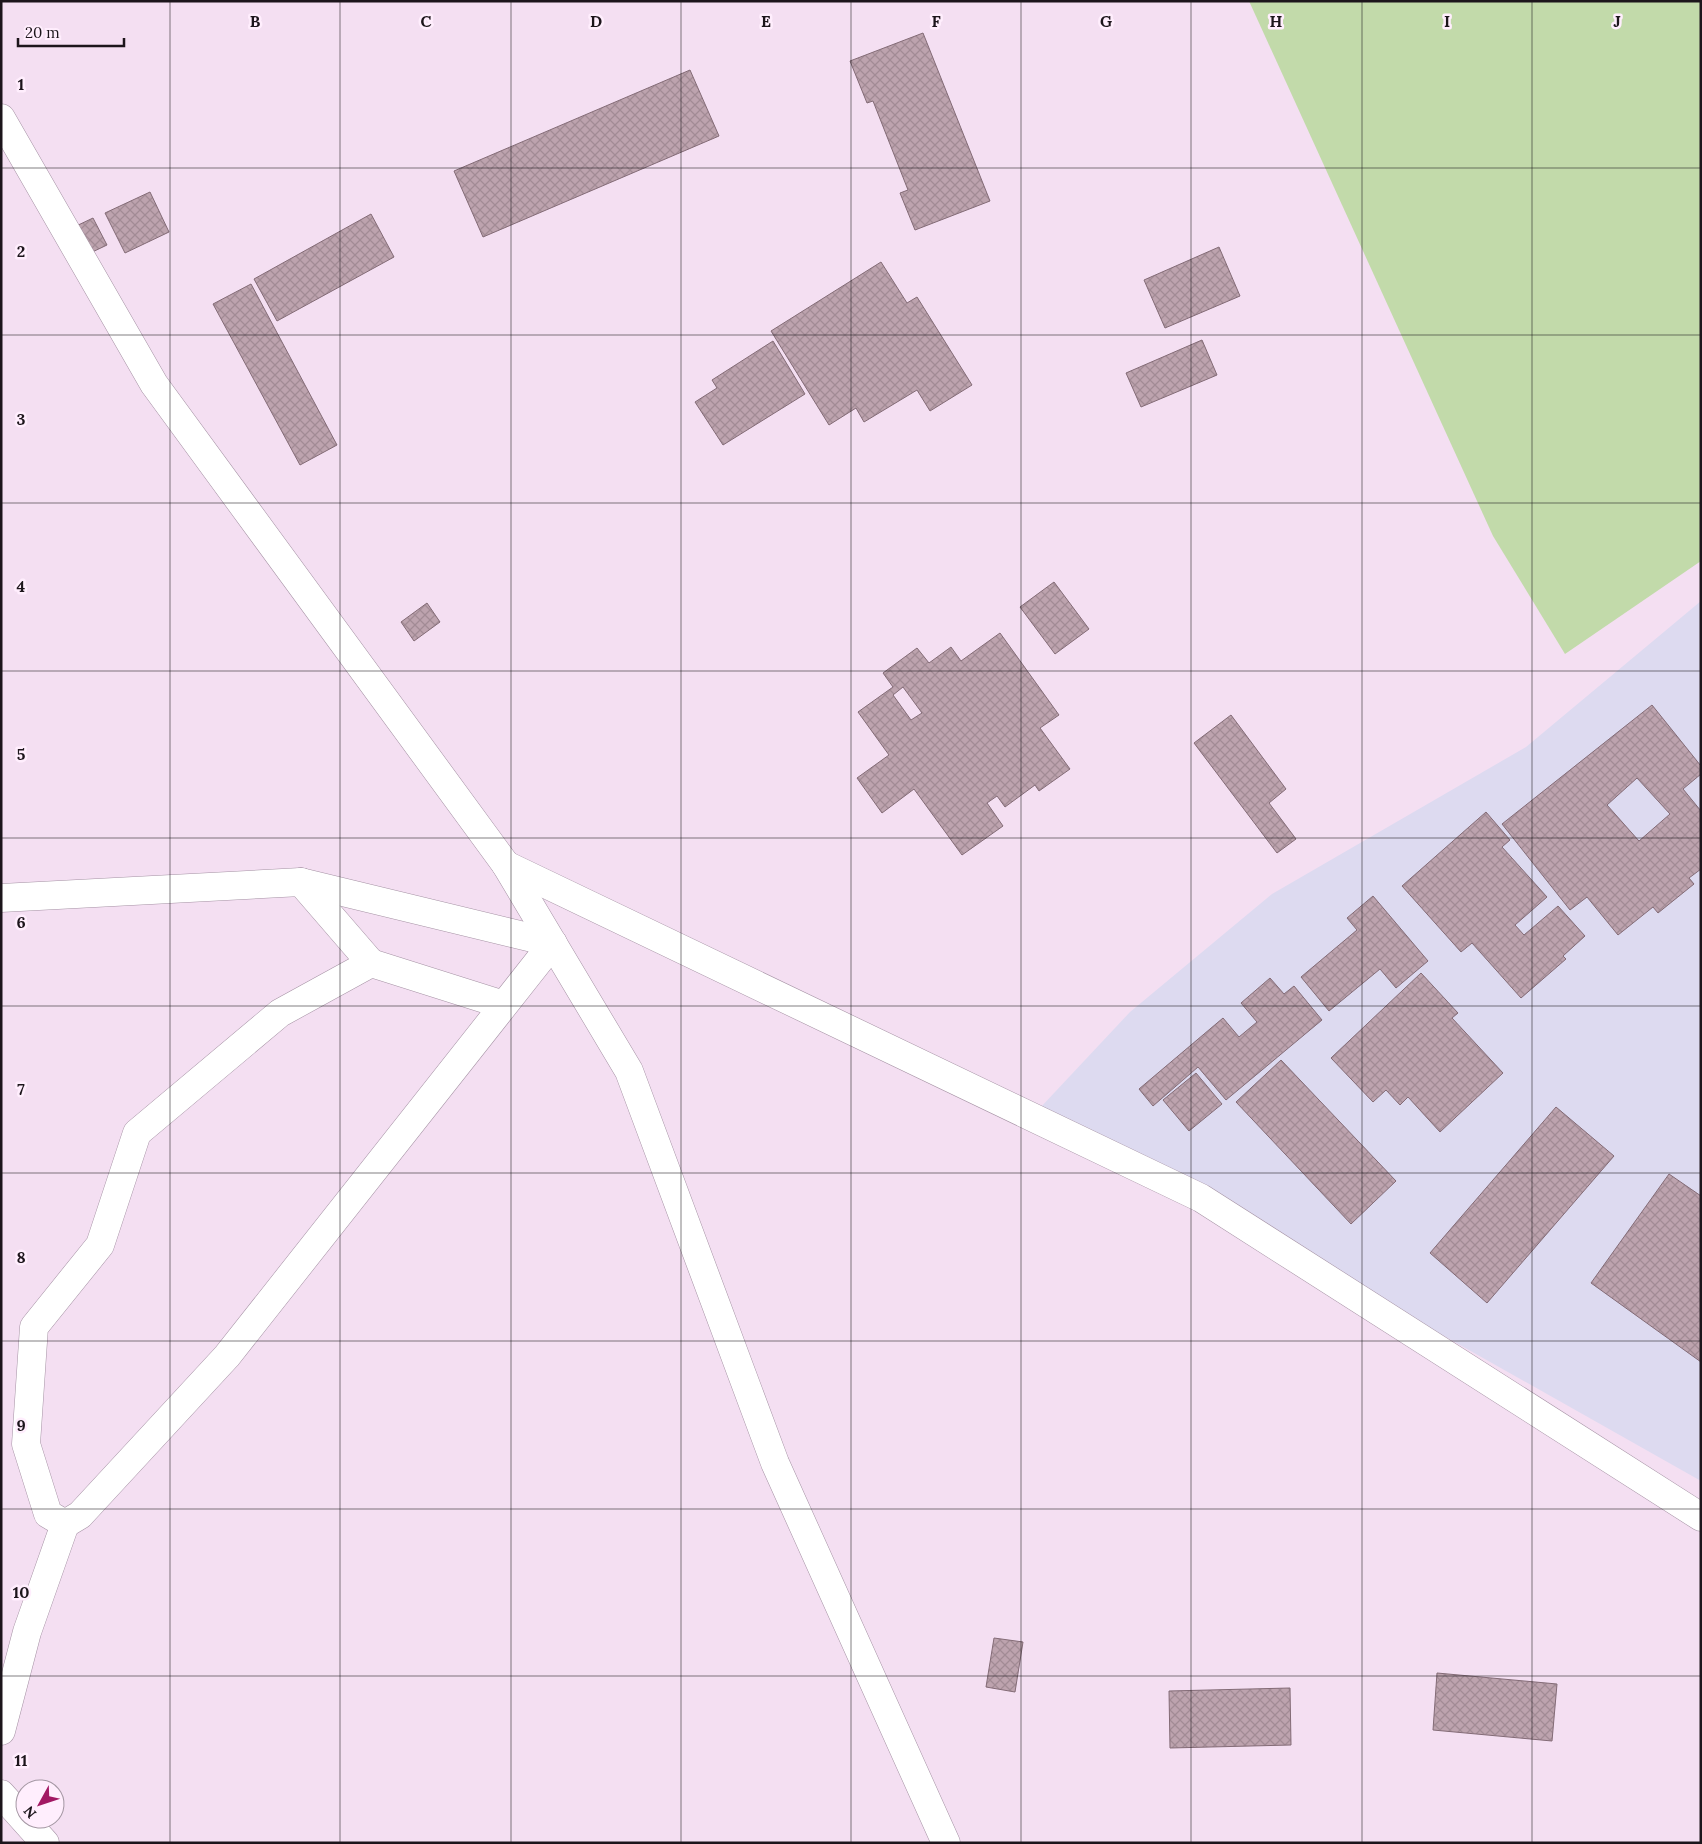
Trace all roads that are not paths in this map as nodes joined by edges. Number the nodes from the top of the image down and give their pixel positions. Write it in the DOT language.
graph roads {
  1 [pos="1,118"];
  2 [pos="506,865"];
  3 [pos="301,882"];
  4 [pos="1,898"];
  5 [pos="553,943"];
  6 [pos="371,963"];
  7 [pos="504,1005"];
  8 [pos="1701,1517"];
  9 [pos="65,1524"];
  10 [pos="1,1731"];
  11 [pos="1,1794"];
  12 [pos="45,1843"];
  13 [pos="946,1843"];
  1 -- 2 [label="street"];
  2 -- 5 [label="street"];
  2 -- 8 [label="street"];
  3 -- 4 [label="street"];
  3 -- 5 [label="street"];
  3 -- 6 [label="street"];
  5 -- 7 [label="street"];
  5 -- 13 [label="street"];
  6 -- 7 [label="street"];
  6 -- 9 [label="street"];
  7 -- 9 [label="street"];
  9 -- 10 [label="street"];
  11 -- 12 [label="street"];
}
